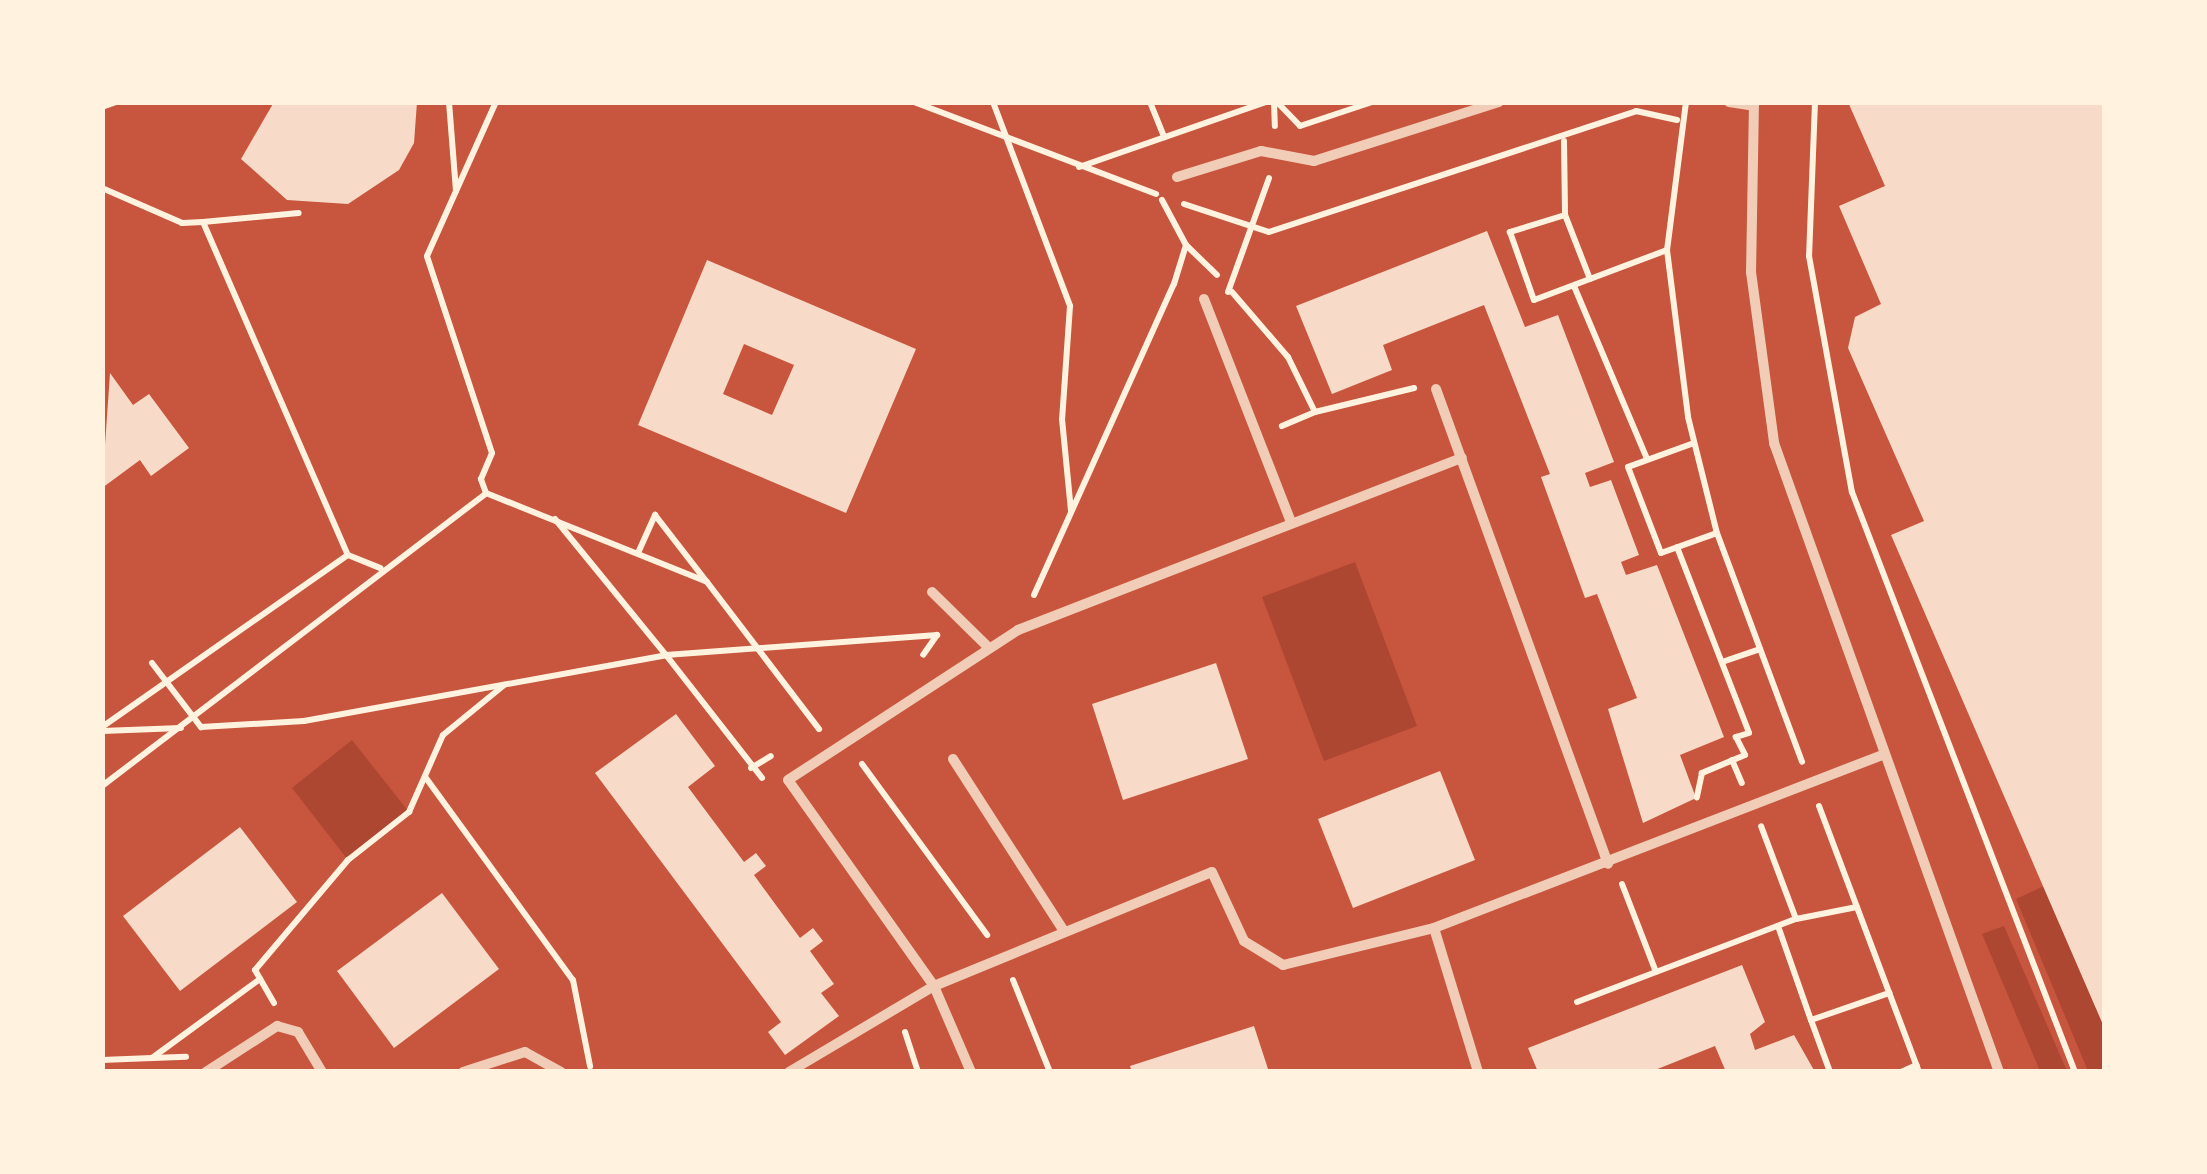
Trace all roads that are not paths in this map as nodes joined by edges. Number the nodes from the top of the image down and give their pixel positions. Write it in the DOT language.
graph roads {
  1 [pos="1499,102"];
  2 [pos="1728,102"];
  3 [pos="1754,104"];
  4 [pos="1177,176"];
  5 [pos="1204,299"];
  6 [pos="1436,389"];
  7 [pos="1462,458"];
  8 [pos="1291,522"];
  9 [pos="932,592"];
  10 [pos="988,647"];
  11 [pos="1883,756"];
  12 [pos="953,759"];
  13 [pos="1608,864"];
  14 [pos="1434,928"];
  15 [pos="1064,931"];
  16 [pos="934,986"];
  17 [pos="2000,1068"];
  18 [pos="206,1072"];
  19 [pos="322,1072"];
  20 [pos="463,1072"];
  21 [pos="561,1072"];
  22 [pos="789,1072"];
  23 [pos="970,1072"];
  24 [pos="1478,1072"];
  1 -- 4 [label="street"];
  2 -- 3 [label="street"];
  3 -- 11 [label="street"];
  5 -- 8 [label="street"];
  6 -- 7 [label="street"];
  7 -- 8 [label="street"];
  7 -- 13 [label="street"];
  8 -- 10 [label="street"];
  9 -- 10 [label="street"];
  10 -- 16 [label="street"];
  11 -- 13 [label="street"];
  11 -- 17 [label="street"];
  12 -- 15 [label="street"];
  13 -- 14 [label="street"];
  14 -- 15 [label="street"];
  14 -- 24 [label="street"];
  15 -- 16 [label="street"];
  16 -- 22 [label="street"];
  16 -- 23 [label="street"];
  18 -- 19 [label="street"];
  20 -- 21 [label="street"];
}
